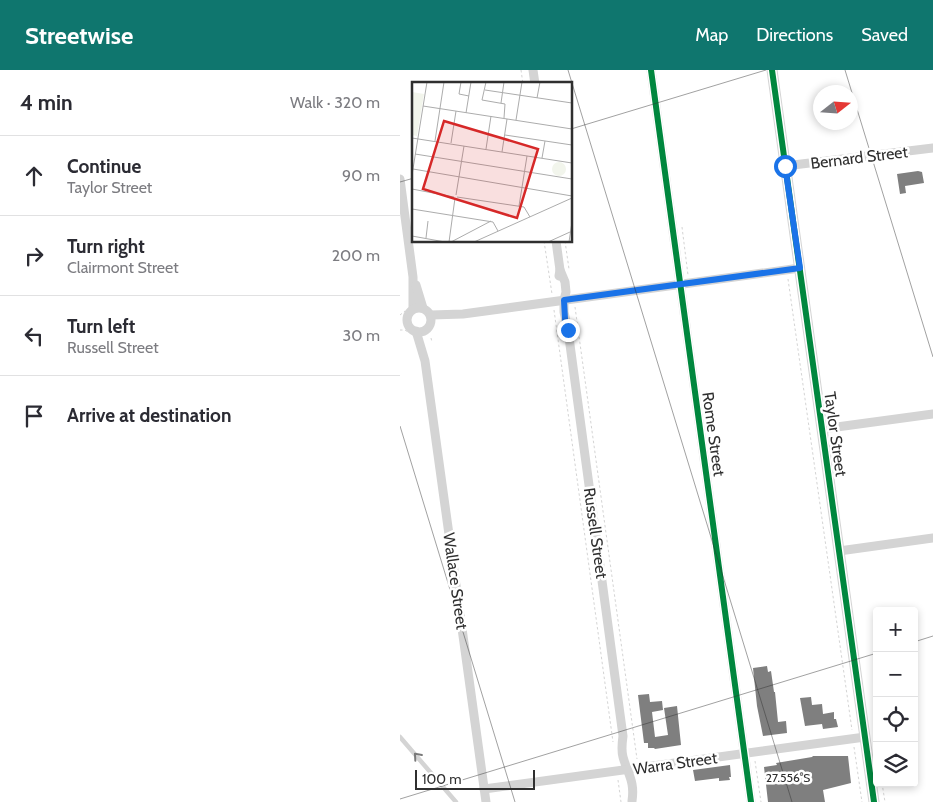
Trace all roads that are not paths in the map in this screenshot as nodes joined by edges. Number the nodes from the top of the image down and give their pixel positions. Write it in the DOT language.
graph roads {
  1 [pos="651,70"];
  2 [pos="772,70"];
  3 [pos="933,148"];
  4 [pos="785,166"];
  5 [pos="400,178"];
  6 [pos="556,242"];
  7 [pos="800,268"];
  8 [pos="414,277"];
  9 [pos="680,284"];
  10 [pos="564,300"];
  11 [pos="423,308"];
  12 [pos="413,309"];
  13 [pos="431,318"];
  14 [pos="403,324"];
  15 [pos="426,330"];
  16 [pos="416,331"];
  17 [pos="425,361"];
  18 [pos="933,414"];
  19 [pos="822,429"];
  20 [pos="933,538"];
  21 [pos="839,551"];
  22 [pos="400,737"];
  23 [pos="859,738"];
  24 [pos="749,753"];
  25 [pos="628,770"];
  26 [pos="484,789"];
  27 [pos="456,802"];
  28 [pos="486,802"];
  29 [pos="632,802"];
  30 [pos="751,802"];
  31 [pos="874,802"];
  1 -- 9 [label="street, Rome Street"];
  2 -- 4 [label="street, Taylor Street"];
  3 -- 4 [label="street, Bernard Street"];
  4 -- 7 [label="street, Taylor Street"];
  5 -- 8 [label="street"];
  6 -- 10 [label="street, Russell Street"];
  7 -- 9 [label="street"];
  7 -- 19 [label="street, Taylor Street"];
  8 -- 11 [label="street"];
  8 -- 12 [label="street"];
  9 -- 10 [label="street"];
  9 -- 24 [label="street, Rome Street"];
  10 -- 13 [label="street"];
  10 -- 25 [label="street, Russell Street"];
  11 -- 12 [label="street"];
  11 -- 13 [label="street"];
  12 -- 14 [label="street"];
  13 -- 15 [label="street"];
  14 -- 16 [label="street"];
  15 -- 16 [label="street"];
  15 -- 17 [label="street, Wallace Street"];
  16 -- 17 [label="street, Wallace Street"];
  17 -- 26 [label="street, Wallace Street"];
  18 -- 19 [label="street"];
  19 -- 21 [label="street, Taylor Street"];
  20 -- 21 [label="street"];
  21 -- 23 [label="street, Taylor Street"];
  27 -- 22 [label="lane, one-way"];
  23 -- 24 [label="street, Warra Street"];
  23 -- 31 [label="street, Taylor Street"];
  24 -- 25 [label="street, Warra Street"];
  24 -- 30 [label="street, Rome Street"];
  25 -- 26 [label="street, Warra Street"];
  25 -- 29 [label="street, Russell Street"];
  26 -- 28 [label="street, Wallace Street"];
}
